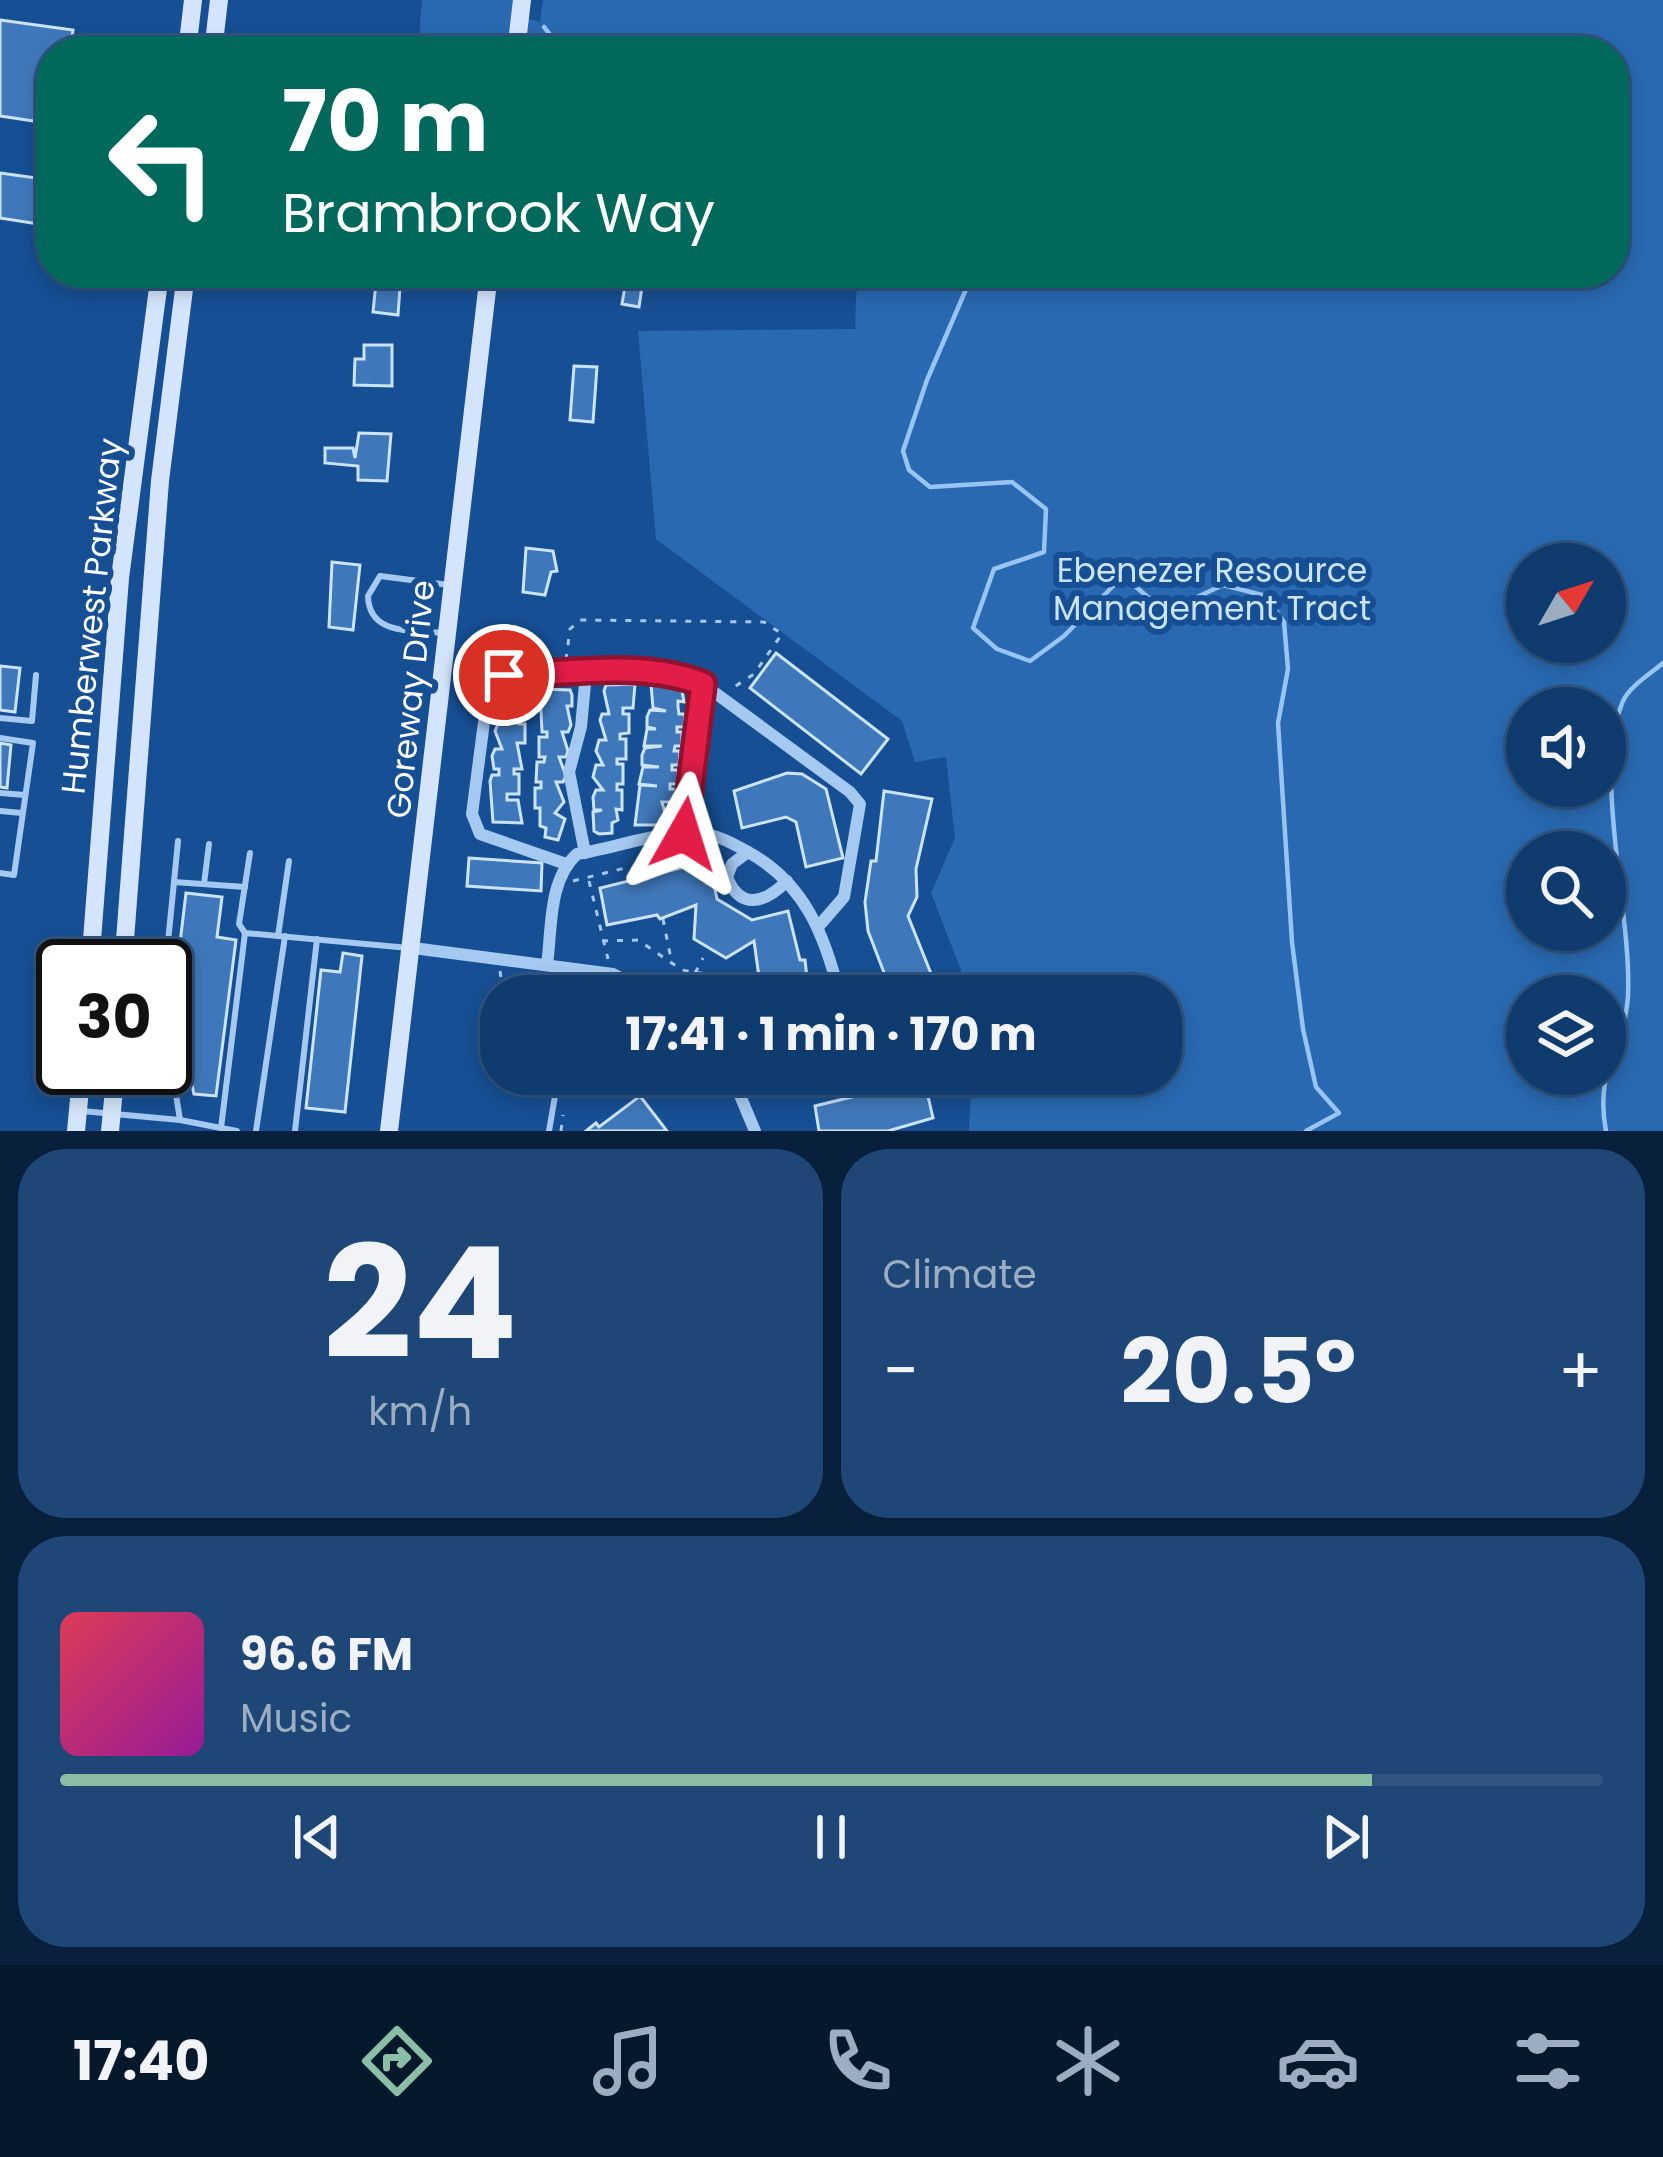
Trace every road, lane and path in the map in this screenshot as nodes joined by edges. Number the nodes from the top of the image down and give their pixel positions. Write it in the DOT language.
graph roads {
  1 [pos="194,0"];
  2 [pos="219,0"];
  3 [pos="522,0"];
  4 [pos="189,36"];
  5 [pos="215,36"];
  6 [pos="518,36"];
  7 [pos="158,288"];
  8 [pos="184,288"];
  9 [pos="487,288"];
  10 [pos="452,585"];
  11 [pos="446,633"];
  12 [pos="586,673"];
  13 [pos="566,674"];
  14 [pos="36,675"];
  15 [pos="703,684"];
  16 [pos="724,699"];
  17 [pos="0,718"];
  18 [pos="0,738"];
  19 [pos="0,793"];
  20 [pos="25,795"];
  21 [pos="0,811"];
  22 [pos="22,813"];
  23 [pos="685,838"];
  24 [pos="178,841"];
  25 [pos="209,844"];
  26 [pos="748,852"];
  27 [pos="250,853"];
  28 [pos="585,853"];
  29 [pos="289,861"];
  30 [pos="566,864"];
  31 [pos="0,873"];
  32 [pos="588,877"];
  33 [pos="787,881"];
  34 [pos="174,882"];
  35 [pos="559,882"];
  36 [pos="204,884"];
  37 [pos="244,887"];
  38 [pos="663,920"];
  39 [pos="818,927"];
  40 [pos="245,933"];
  41 [pos="281,936"];
  42 [pos="92,939"];
  43 [pos="126,939"];
  44 [pos="168,939"];
  45 [pos="317,939"];
  46 [pos="602,941"];
  47 [pos="412,948"];
  48 [pos="703,958"];
  49 [pos="500,960"];
  50 [pos="672,963"];
  51 [pos="547,965"];
  52 [pos="757,973"];
  53 [pos="501,975"];
  54 [pos="611,975"];
  55 [pos="617,975"];
  56 [pos="694,975"];
  57 [pos="748,975"];
  58 [pos="833,975"];
  59 [pos="80,1095"];
  60 [pos="176,1095"];
  61 [pos="554,1095"];
  62 [pos="741,1095"];
  63 [pos="79,1110"];
  64 [pos="180,1120"];
  65 [pos="111,1123"];
  66 [pos="221,1128"];
  67 [pos="76,1131"];
  68 [pos="237,1131"];
  69 [pos="256,1131"];
  70 [pos="295,1131"];
  71 [pos="389,1131"];
  72 [pos="550,1131"];
  73 [pos="755,1131"];
  1 -- 4 [label="main road"];
  2 -- 5 [label="main road"];
  3 -- 6 [label="main road"];
  7 -- 42 [label="main road, Humberwest Parkway"];
  8 -- 43 [label="main road, Humberwest Parkway"];
  9 -- 10 [label="main road, Goreway Drive"];
  10 -- 11 [label="main road, Goreway Drive"];
  10 -- 11 [label="lane"];
  11 -- 47 [label="main road, Goreway Drive"];
  12 -- 13 [label="street"];
  12 -- 15 [label="street"];
  12 -- 28 [label="street"];
  13 -- 16 [label="path"];
  13 -- 30 [label="street"];
  14 -- 17 [label="lane"];
  15 -- 16 [label="street"];
  15 -- 23 [label="street"];
  16 -- 39 [label="street"];
  18 -- 20 [label="lane"];
  19 -- 20 [label="lane"];
  20 -- 22 [label="lane"];
  21 -- 22 [label="lane"];
  22 -- 31 [label="lane"];
  23 -- 26 [label="street"];
  23 -- 28 [label="street"];
  23 -- 32 [label="path"];
  24 -- 34 [label="lane"];
  25 -- 36 [label="lane"];
  26 -- 33 [label="street"];
  26 -- 33 [label="street"];
  27 -- 37 [label="lane"];
  28 -- 30 [label="street"];
  29 -- 41 [label="lane"];
  30 -- 35 [label="street"];
  32 -- 35 [label="path"];
  32 -- 46 [label="path"];
  33 -- 39 [label="street"];
  34 -- 36 [label="lane"];
  34 -- 44 [label="lane"];
  35 -- 51 [label="street"];
  36 -- 37 [label="lane"];
  37 -- 40 [label="lane"];
  38 -- 50 [label="path"];
  39 -- 58 [label="street"];
  40 -- 41 [label="lane"];
  40 -- 66 [label="lane"];
  41 -- 45 [label="lane"];
  41 -- 69 [label="lane"];
  45 -- 47 [label="lane"];
  45 -- 70 [label="lane"];
  46 -- 50 [label="path"];
  46 -- 55 [label="path"];
  47 -- 49 [label="street"];
  47 -- 71 [label="main road, Goreway Drive"];
  48 -- 56 [label="path"];
  49 -- 51 [label="street"];
  49 -- 53 [label="path"];
  50 -- 56 [label="path"];
  51 -- 54 [label="street"];
  52 -- 57 [label="path"];
  59 -- 63 [label="main road"];
  60 -- 64 [label="lane"];
  61 -- 72 [label="lane"];
  62 -- 73 [label="street"];
  63 -- 65 [label="lane"];
  63 -- 67 [label="main road"];
  64 -- 65 [label="lane"];
  64 -- 66 [label="lane"];
  66 -- 68 [label="lane"];
}
